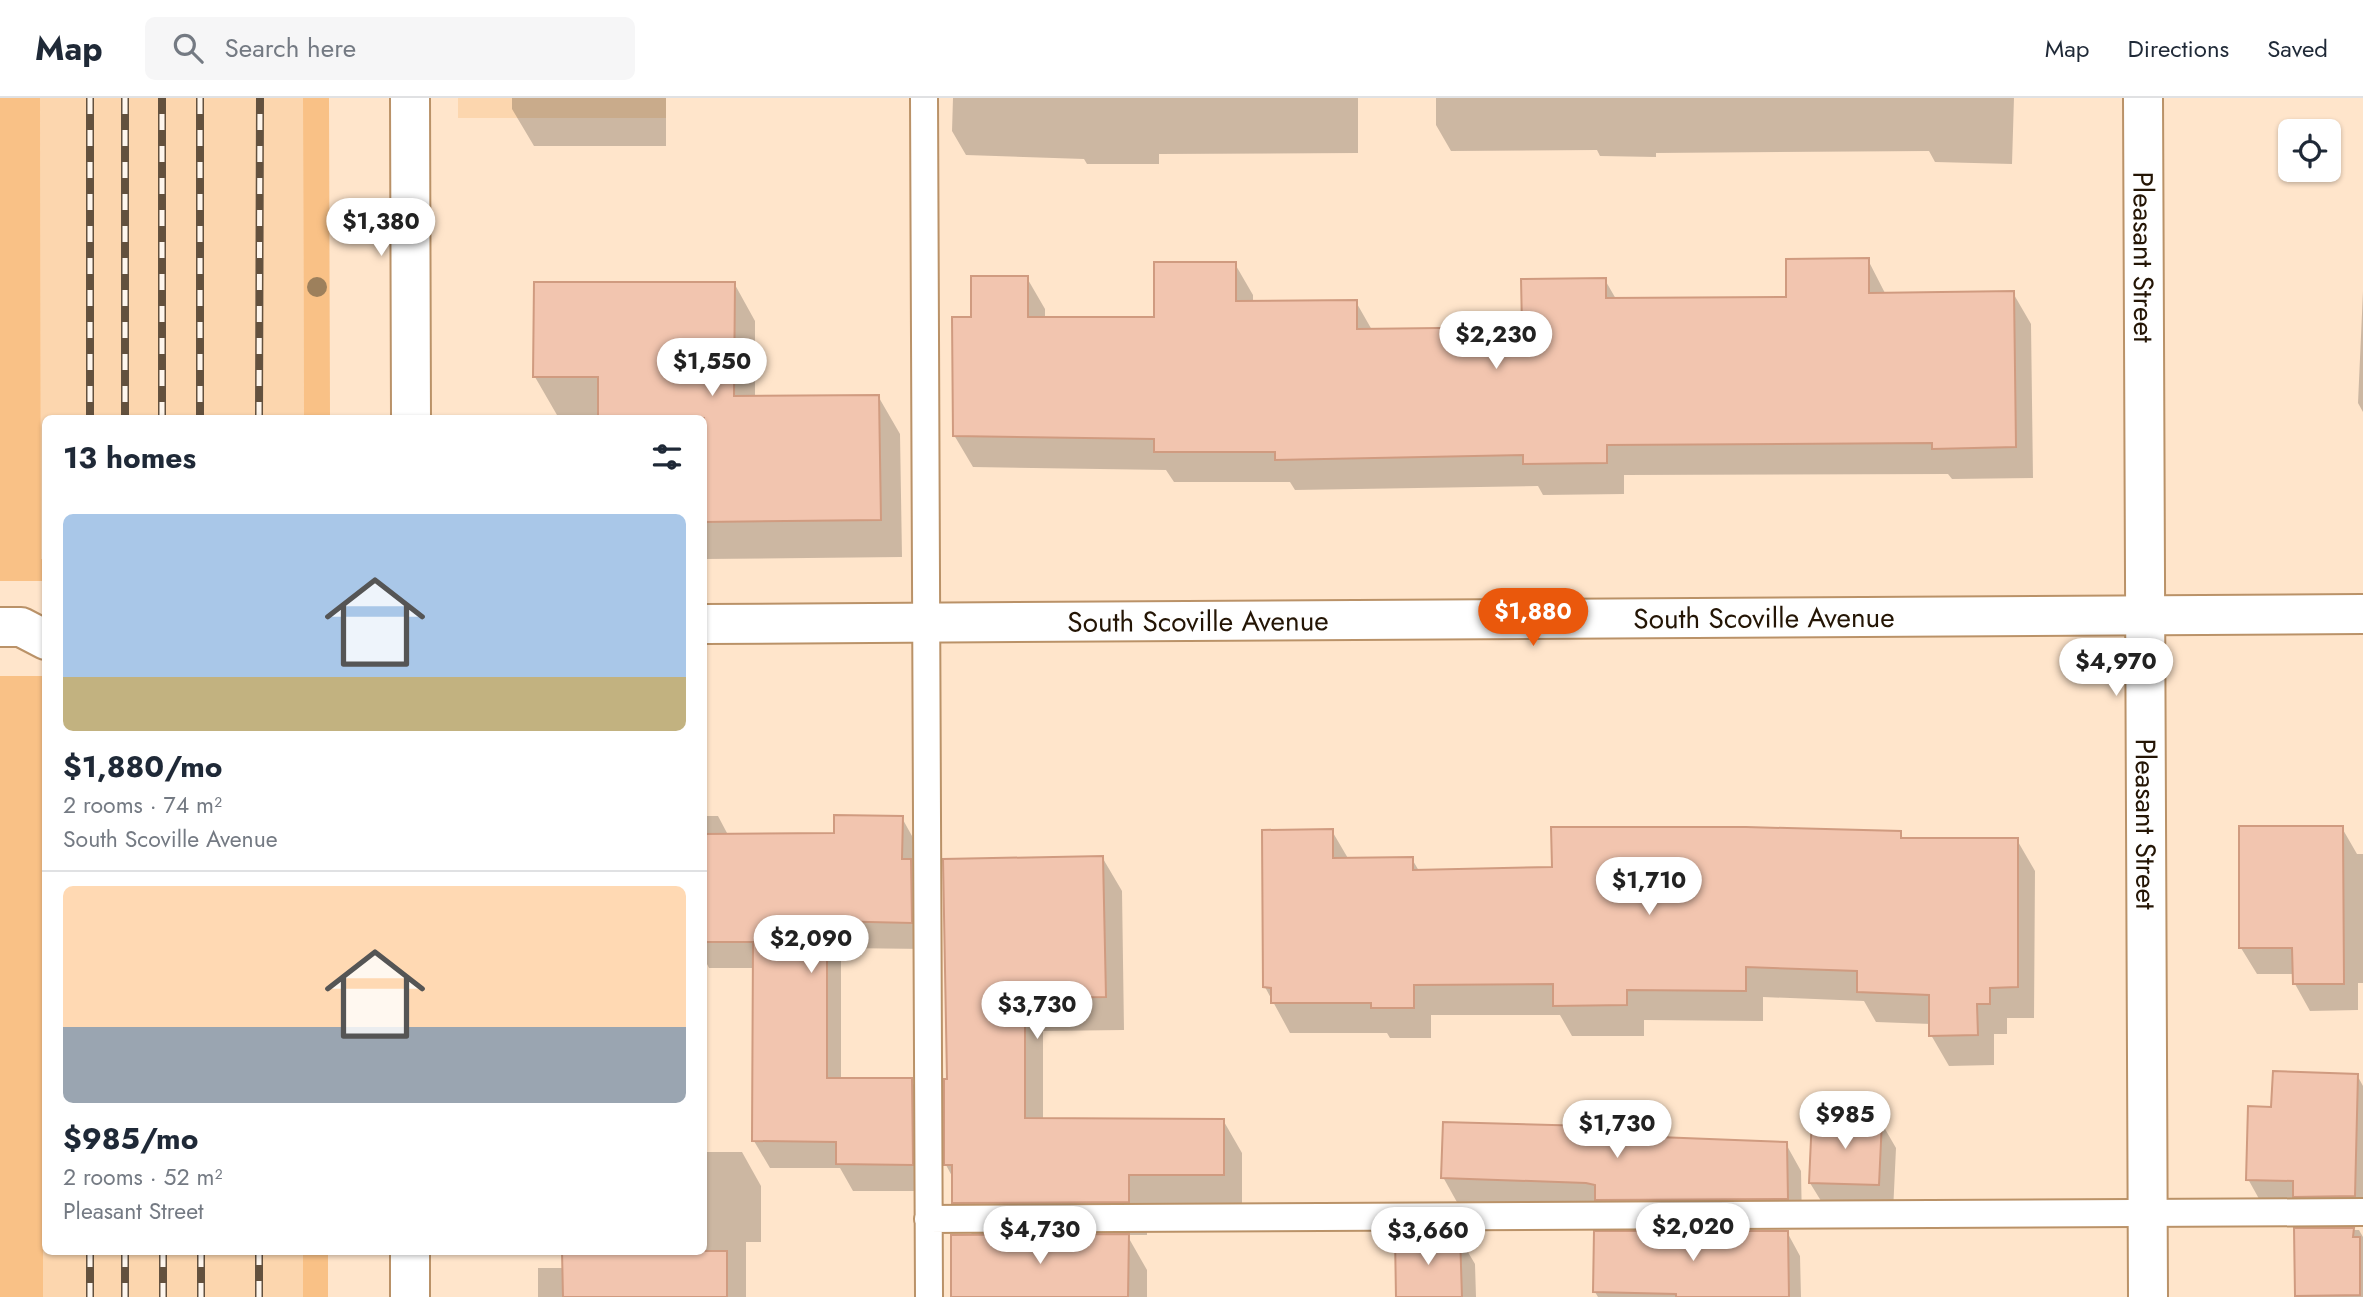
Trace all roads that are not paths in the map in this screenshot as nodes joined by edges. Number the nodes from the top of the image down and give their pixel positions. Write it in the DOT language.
graph roads {
  1 [pos="410,98"];
  2 [pos="924,98"];
  3 [pos="2143,98"];
  4 [pos="411,415"];
  5 [pos="2363,614"];
  6 [pos="2146,615"];
  7 [pos="926,622"];
  8 [pos="707,624"];
  9 [pos="2363,1212"];
  10 [pos="2148,1213"];
  11 [pos="928,1219"];
  12 [pos="411,1255"];
  13 [pos="410,1297"];
  14 [pos="929,1297"];
  15 [pos="2148,1297"];
  1 -- 4 [label="street"];
  2 -- 7 [label="lane"];
  3 -- 6 [label="street, Pleasant Street"];
  5 -- 6 [label="street, South Scoville Avenue"];
  6 -- 7 [label="street, South Scoville Avenue"];
  6 -- 10 [label="street, Pleasant Street"];
  7 -- 8 [label="street, South Scoville Avenue"];
  7 -- 11 [label="lane"];
  9 -- 10 [label="lane"];
  10 -- 11 [label="lane"];
  10 -- 15 [label="street, Pleasant Street"];
  11 -- 14 [label="lane"];
  12 -- 13 [label="street"];
}
